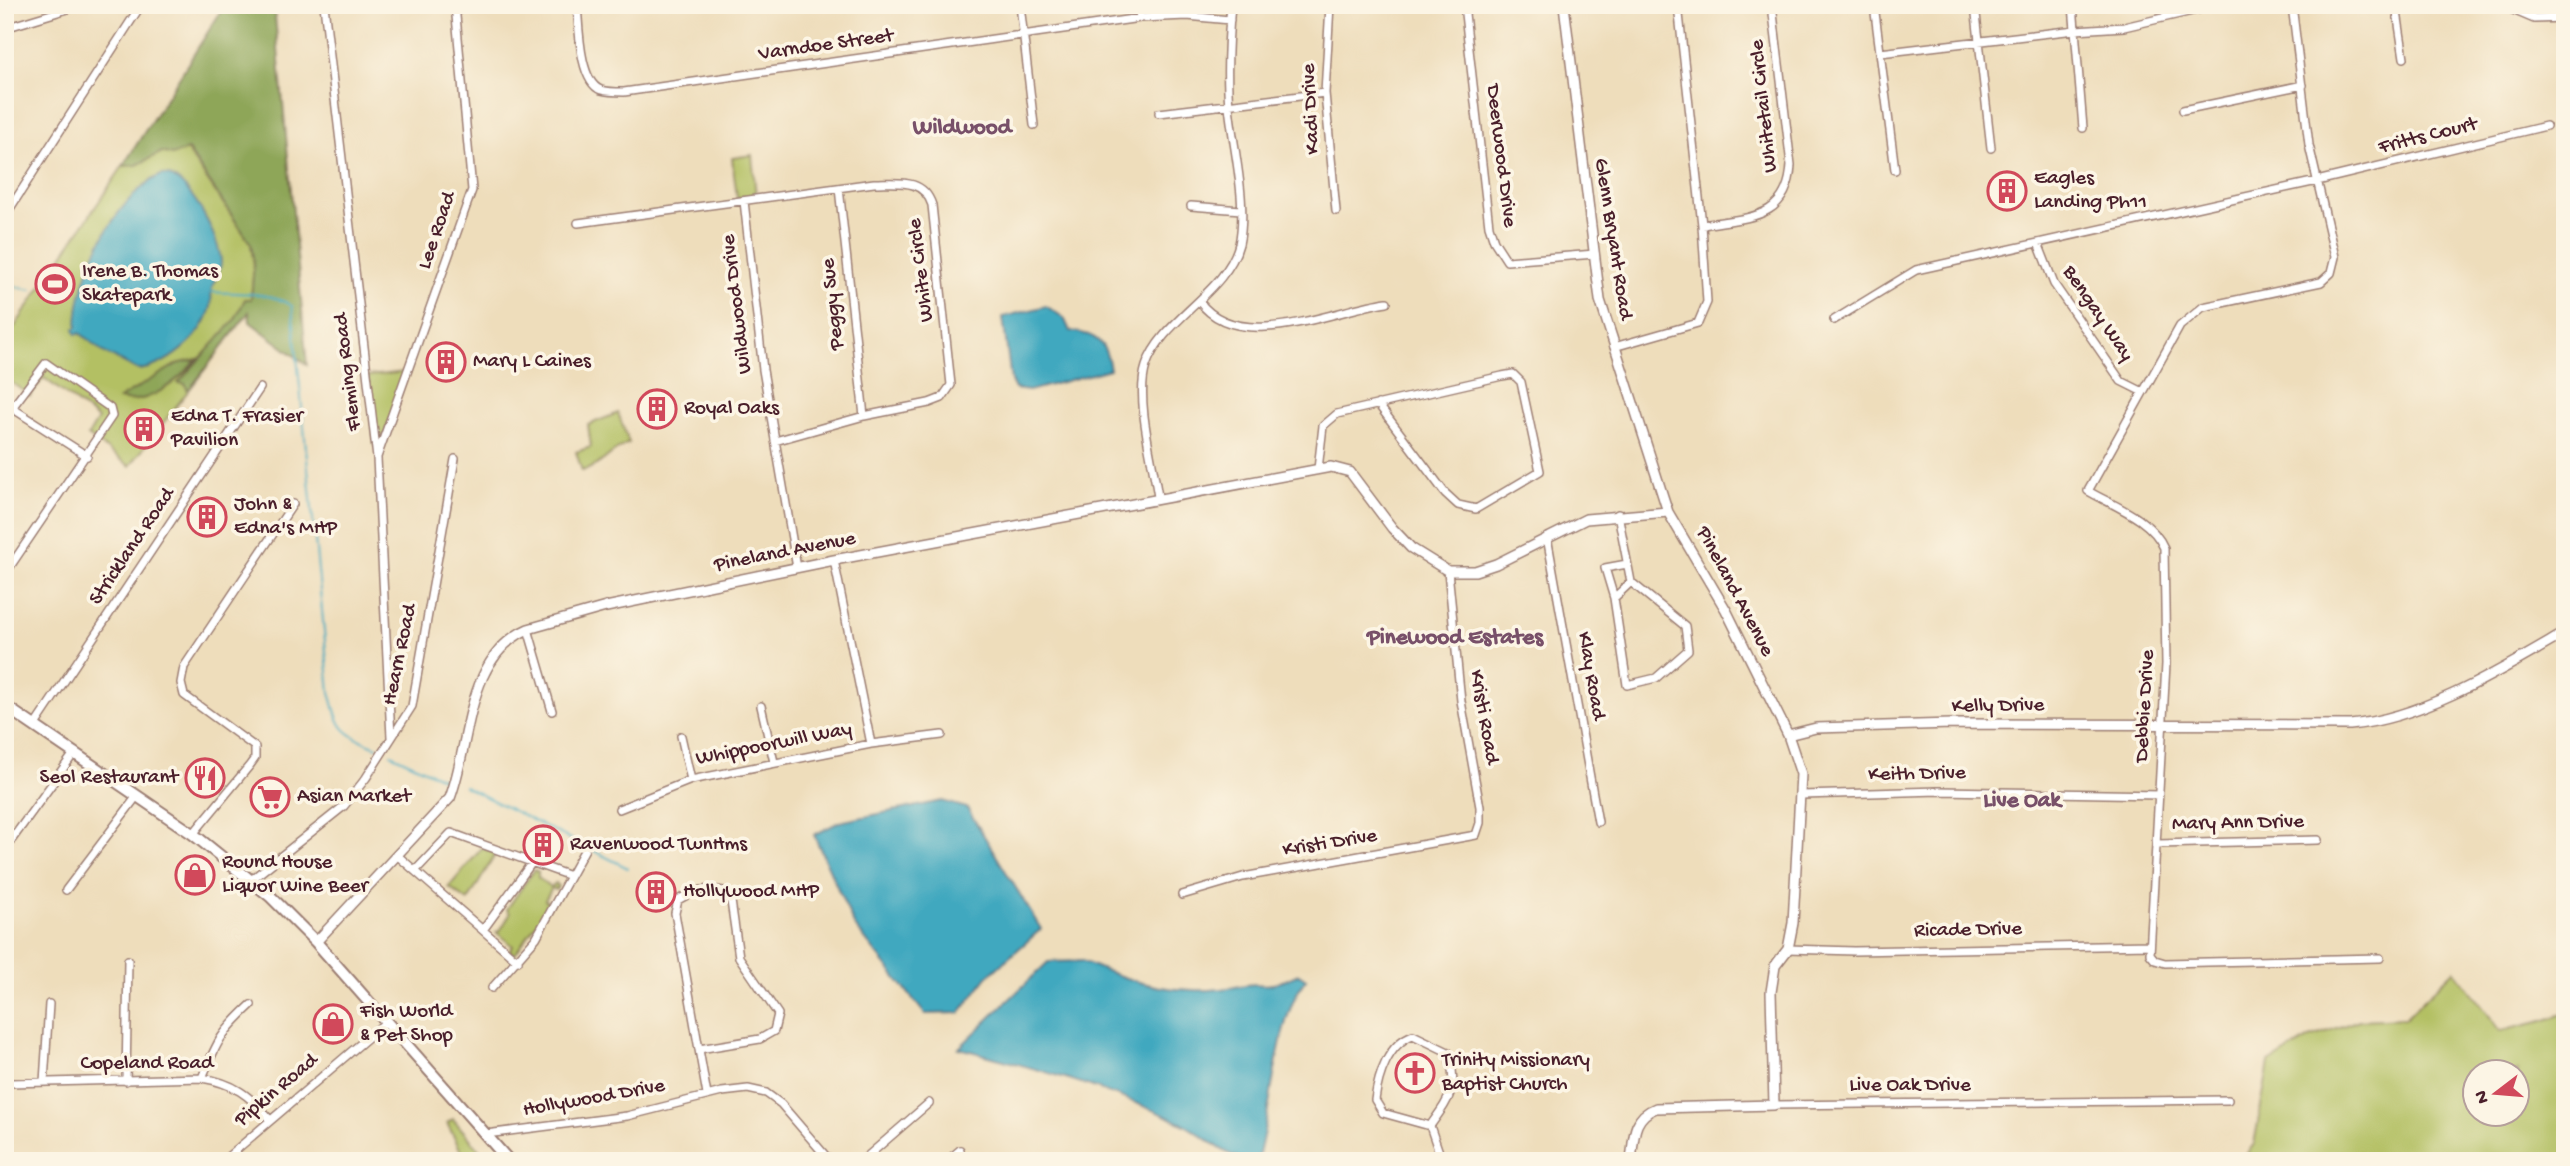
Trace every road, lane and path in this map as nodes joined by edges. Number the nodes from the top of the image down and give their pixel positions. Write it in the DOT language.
graph roads {
  1 [pos="80,5"];
  2 [pos="141,5"];
  3 [pos="324,5"];
  4 [pos="455,5"];
  5 [pos="577,5"];
  6 [pos="1020,5"];
  7 [pos="1138,5"];
  8 [pos="1231,5"];
  9 [pos="1330,5"];
  10 [pos="1464,5"];
  11 [pos="1564,5"];
  12 [pos="1678,5"];
  13 [pos="1772,5"];
  14 [pos="1874,5"];
  15 [pos="1975,5"];
  16 [pos="2073,5"];
  17 [pos="2218,5"];
  18 [pos="2292,5"];
  19 [pos="2396,5"];
  20 [pos="2501,5"];
  21 [pos="1139,18"];
  22 [pos="2565,18"];
  23 [pos="1230,20"];
  24 [pos="5,28"];
  25 [pos="2075,30"];
  26 [pos="1023,35"];
  27 [pos="1979,41"];
  28 [pos="1880,53"];
  29 [pos="2404,58"];
  30 [pos="2303,85"];
  31 [pos="1325,93"];
  32 [pos="1229,103"];
  33 [pos="2183,110"];
  34 [pos="1159,113"];
  35 [pos="1034,125"];
  36 [pos="2546,126"];
  37 [pos="2083,128"];
  38 [pos="1991,148"];
  39 [pos="1895,170"];
  40 [pos="2318,181"];
  41 [pos="839,188"];
  42 [pos="744,201"];
  43 [pos="1191,206"];
  44 [pos="1241,210"];
  45 [pos="1336,211"];
  46 [pos="5,216"];
  47 [pos="578,223"];
  48 [pos="1702,225"];
  49 [pos="2038,243"];
  50 [pos="1595,254"];
  51 [pos="1199,301"];
  52 [pos="1387,302"];
  53 [pos="1834,320"];
  54 [pos="1614,347"];
  55 [pos="260,388"];
  56 [pos="2143,392"];
  57 [pos="1378,404"];
  58 [pos="12,408"];
  59 [pos="864,416"];
  60 [pos="5,418"];
  61 [pos="775,441"];
  62 [pos="87,456"];
  63 [pos="377,458"];
  64 [pos="455,459"];
  65 [pos="1318,469"];
  66 [pos="1158,497"];
  67 [pos="293,504"];
  68 [pos="1668,512"];
  69 [pos="1618,514"];
  70 [pos="1547,537"];
  71 [pos="834,560"];
  72 [pos="1628,564"];
  73 [pos="797,568"];
  74 [pos="1448,571"];
  75 [pos="5,574"];
  76 [pos="1631,582"];
  77 [pos="1614,598"];
  78 [pos="528,629"];
  79 [pos="2565,633"];
  80 [pos="5,706"];
  81 [pos="761,706"];
  82 [pos="552,710"];
  83 [pos="2164,723"];
  84 [pos="35,725"];
  85 [pos="942,734"];
  86 [pos="1788,735"];
  87 [pos="681,736"];
  88 [pos="391,737"];
  89 [pos="871,744"];
  90 [pos="75,751"];
  91 [pos="774,762"];
  92 [pos="691,780"];
  93 [pos="1802,794"];
  94 [pos="2159,795"];
  95 [pos="137,796"];
  96 [pos="619,809"];
  97 [pos="1598,822"];
  98 [pos="1480,827"];
  99 [pos="194,834"];
  100 [pos="2318,840"];
  101 [pos="2158,844"];
  102 [pos="5,849"];
  103 [pos="585,849"];
  104 [pos="398,856"];
  105 [pos="533,861"];
  106 [pos="415,871"];
  107 [pos="570,876"];
  108 [pos="251,880"];
  109 [pos="66,890"];
  110 [pos="1182,895"];
  111 [pos="483,930"];
  112 [pos="316,942"];
  113 [pos="2149,945"];
  114 [pos="1788,949"];
  115 [pos="2380,958"];
  116 [pos="128,960"];
  117 [pos="518,961"];
  118 [pos="492,988"];
  119 [pos="49,1004"];
  120 [pos="251,1005"];
  121 [pos="386,1022"];
  122 [pos="699,1049"];
  123 [pos="202,1078"];
  124 [pos="126,1081"];
  125 [pos="44,1082"];
  126 [pos="10,1083"];
  127 [pos="707,1096"];
  128 [pos="2228,1100"];
  129 [pos="929,1103"];
  130 [pos="1774,1105"];
  131 [pos="269,1119"];
  132 [pos="1430,1126"];
  133 [pos="486,1134"];
  134 [pos="960,1150"];
  135 [pos="223,1161"];
  136 [pos="509,1161"];
  137 [pos="830,1161"];
  138 [pos="862,1161"];
  139 [pos="947,1161"];
  140 [pos="1442,1161"];
  141 [pos="1631,1161"];
  1 -- 24 [label="street"];
  2 -- 46 [label="street"];
  3 -- 63 [label="street, Fleming Road"];
  4 -- 63 [label="street, Lee Road"];
  5 -- 26 [label="street, Varndoe Street"];
  6 -- 26 [label="street"];
  7 -- 21 [label="street"];
  8 -- 23 [label="street"];
  9 -- 31 [label="street, Kadi Drive"];
  10 -- 50 [label="street, Deerwood Drive"];
  11 -- 50 [label="street, Glenn Bryant Road"];
  12 -- 48 [label="street"];
  13 -- 48 [label="street, Whitetail Circle"];
  14 -- 28 [label="street"];
  15 -- 27 [label="street"];
  16 -- 25 [label="street"];
  17 -- 25 [label="street"];
  18 -- 30 [label="street"];
  19 -- 29 [label="street"];
  20 -- 22 [label="street"];
  21 -- 23 [label="street, Varndoe Street"];
  21 -- 26 [label="street, Varndoe Street"];
  23 -- 32 [label="street"];
  25 -- 27 [label="street"];
  25 -- 37 [label="street"];
  26 -- 35 [label="street"];
  27 -- 28 [label="street"];
  27 -- 38 [label="street"];
  28 -- 39 [label="street"];
  30 -- 33 [label="street"];
  30 -- 40 [label="street"];
  31 -- 32 [label="street"];
  31 -- 45 [label="street, Kadi Drive"];
  32 -- 34 [label="street"];
  32 -- 44 [label="street"];
  36 -- 40 [label="street, Fritts Court"];
  40 -- 49 [label="street, Fritts Court"];
  40 -- 56 [label="street"];
  41 -- 42 [label="street, White Circle"];
  41 -- 59 [label="street, Peggy Sue"];
  41 -- 59 [label="street, White Circle"];
  42 -- 47 [label="street, White Circle"];
  42 -- 61 [label="street, Wildwood Drive"];
  43 -- 44 [label="street"];
  44 -- 51 [label="street"];
  48 -- 54 [label="street"];
  49 -- 53 [label="street, Fritts Court"];
  49 -- 56 [label="street, Bengay Way"];
  50 -- 54 [label="street, Glenn Bryant Road"];
  51 -- 52 [label="street"];
  51 -- 66 [label="street"];
  54 -- 68 [label="street, Glenn Bryant Road"];
  55 -- 84 [label="street, Strickland Road"];
  56 -- 83 [label="street, Debbie Drive"];
  57 -- 57 [label="street"];
  57 -- 65 [label="street"];
  58 -- 60 [label="street"];
  58 -- 62 [label="street"];
  58 -- 62 [label="street"];
  59 -- 61 [label="street, White Circle"];
  61 -- 73 [label="street, Wildwood Drive"];
  62 -- 75 [label="street"];
  63 -- 88 [label="street, Fleming Road"];
  64 -- 88 [label="street, Hearn Road"];
  65 -- 66 [label="street, Pineland Avenue"];
  65 -- 74 [label="street, Pineland Avenue"];
  66 -- 71 [label="street, Pineland Avenue"];
  67 -- 99 [label="street"];
  68 -- 69 [label="street, Pineland Avenue"];
  68 -- 86 [label="street, Pineland Avenue"];
  69 -- 70 [label="street, Pineland Avenue"];
  69 -- 72 [label="street"];
  70 -- 74 [label="street, Pineland Avenue"];
  70 -- 97 [label="street, Klay Road"];
  71 -- 73 [label="street, Pineland Avenue"];
  71 -- 89 [label="street"];
  72 -- 76 [label="street"];
  72 -- 77 [label="street"];
  73 -- 78 [label="street, Pineland Avenue"];
  74 -- 98 [label="street, Kristi Road"];
  76 -- 77 [label="street"];
  76 -- 77 [label="street"];
  78 -- 82 [label="street"];
  78 -- 104 [label="street, Pineland Avenue"];
  79 -- 83 [label="street, Kelly Drive"];
  80 -- 84 [label="main road"];
  81 -- 91 [label="street"];
  83 -- 86 [label="street, Kelly Drive"];
  83 -- 94 [label="street, Debbie Drive"];
  84 -- 90 [label="main road"];
  85 -- 89 [label="street, Whippoorwill Way"];
  86 -- 93 [label="street"];
  87 -- 92 [label="street"];
  88 -- 108 [label="street, Hearn Road"];
  89 -- 91 [label="street, Whippoorwill Way"];
  90 -- 95 [label="main road"];
  90 -- 102 [label="street"];
  91 -- 92 [label="street, Whippoorwill Way"];
  92 -- 96 [label="street, Whippoorwill Way"];
  93 -- 94 [label="street, Keith Drive"];
  93 -- 114 [label="street"];
  94 -- 101 [label="street, Debbie Drive"];
  95 -- 99 [label="main road"];
  95 -- 109 [label="street"];
  98 -- 110 [label="street, Kristi Drive"];
  99 -- 108 [label="main road"];
  100 -- 101 [label="street, Mary Ann Drive"];
  101 -- 113 [label="street, Debbie Drive"];
  103 -- 107 [label="street"];
  104 -- 106 [label="street"];
  104 -- 112 [label="street, Pineland Avenue"];
  105 -- 106 [label="street"];
  105 -- 107 [label="street"];
  105 -- 111 [label="street"];
  106 -- 111 [label="street"];
  107 -- 117 [label="street"];
  108 -- 112 [label="main road"];
  111 -- 117 [label="street"];
  112 -- 121 [label="main road"];
  113 -- 114 [label="street, Ricade Drive"];
  113 -- 115 [label="street, Debbie Drive"];
  114 -- 130 [label="street"];
  116 -- 124 [label="street"];
  117 -- 118 [label="street"];
  119 -- 125 [label="street"];
  120 -- 123 [label="street"];
  121 -- 131 [label="street, Pipkin Road"];
  121 -- 133 [label="main road"];
  122 -- 122 [label="street"];
  122 -- 127 [label="street"];
  123 -- 124 [label="street, Copeland Road"];
  123 -- 131 [label="street, Copeland Road"];
  124 -- 125 [label="street, Copeland Road"];
  125 -- 126 [label="street, Copeland Road"];
  127 -- 133 [label="street, Hollywood Drive"];
  127 -- 137 [label="street, Hollywood Drive"];
  128 -- 130 [label="street, Live Oak Drive"];
  129 -- 138 [label="street"];
  130 -- 141 [label="street, Live Oak Drive"];
  131 -- 135 [label="street, Pipkin Road"];
  132 -- 132 [label="street"];
  132 -- 140 [label="street"];
  133 -- 136 [label="main road"];
  134 -- 139 [label="street"];
}
